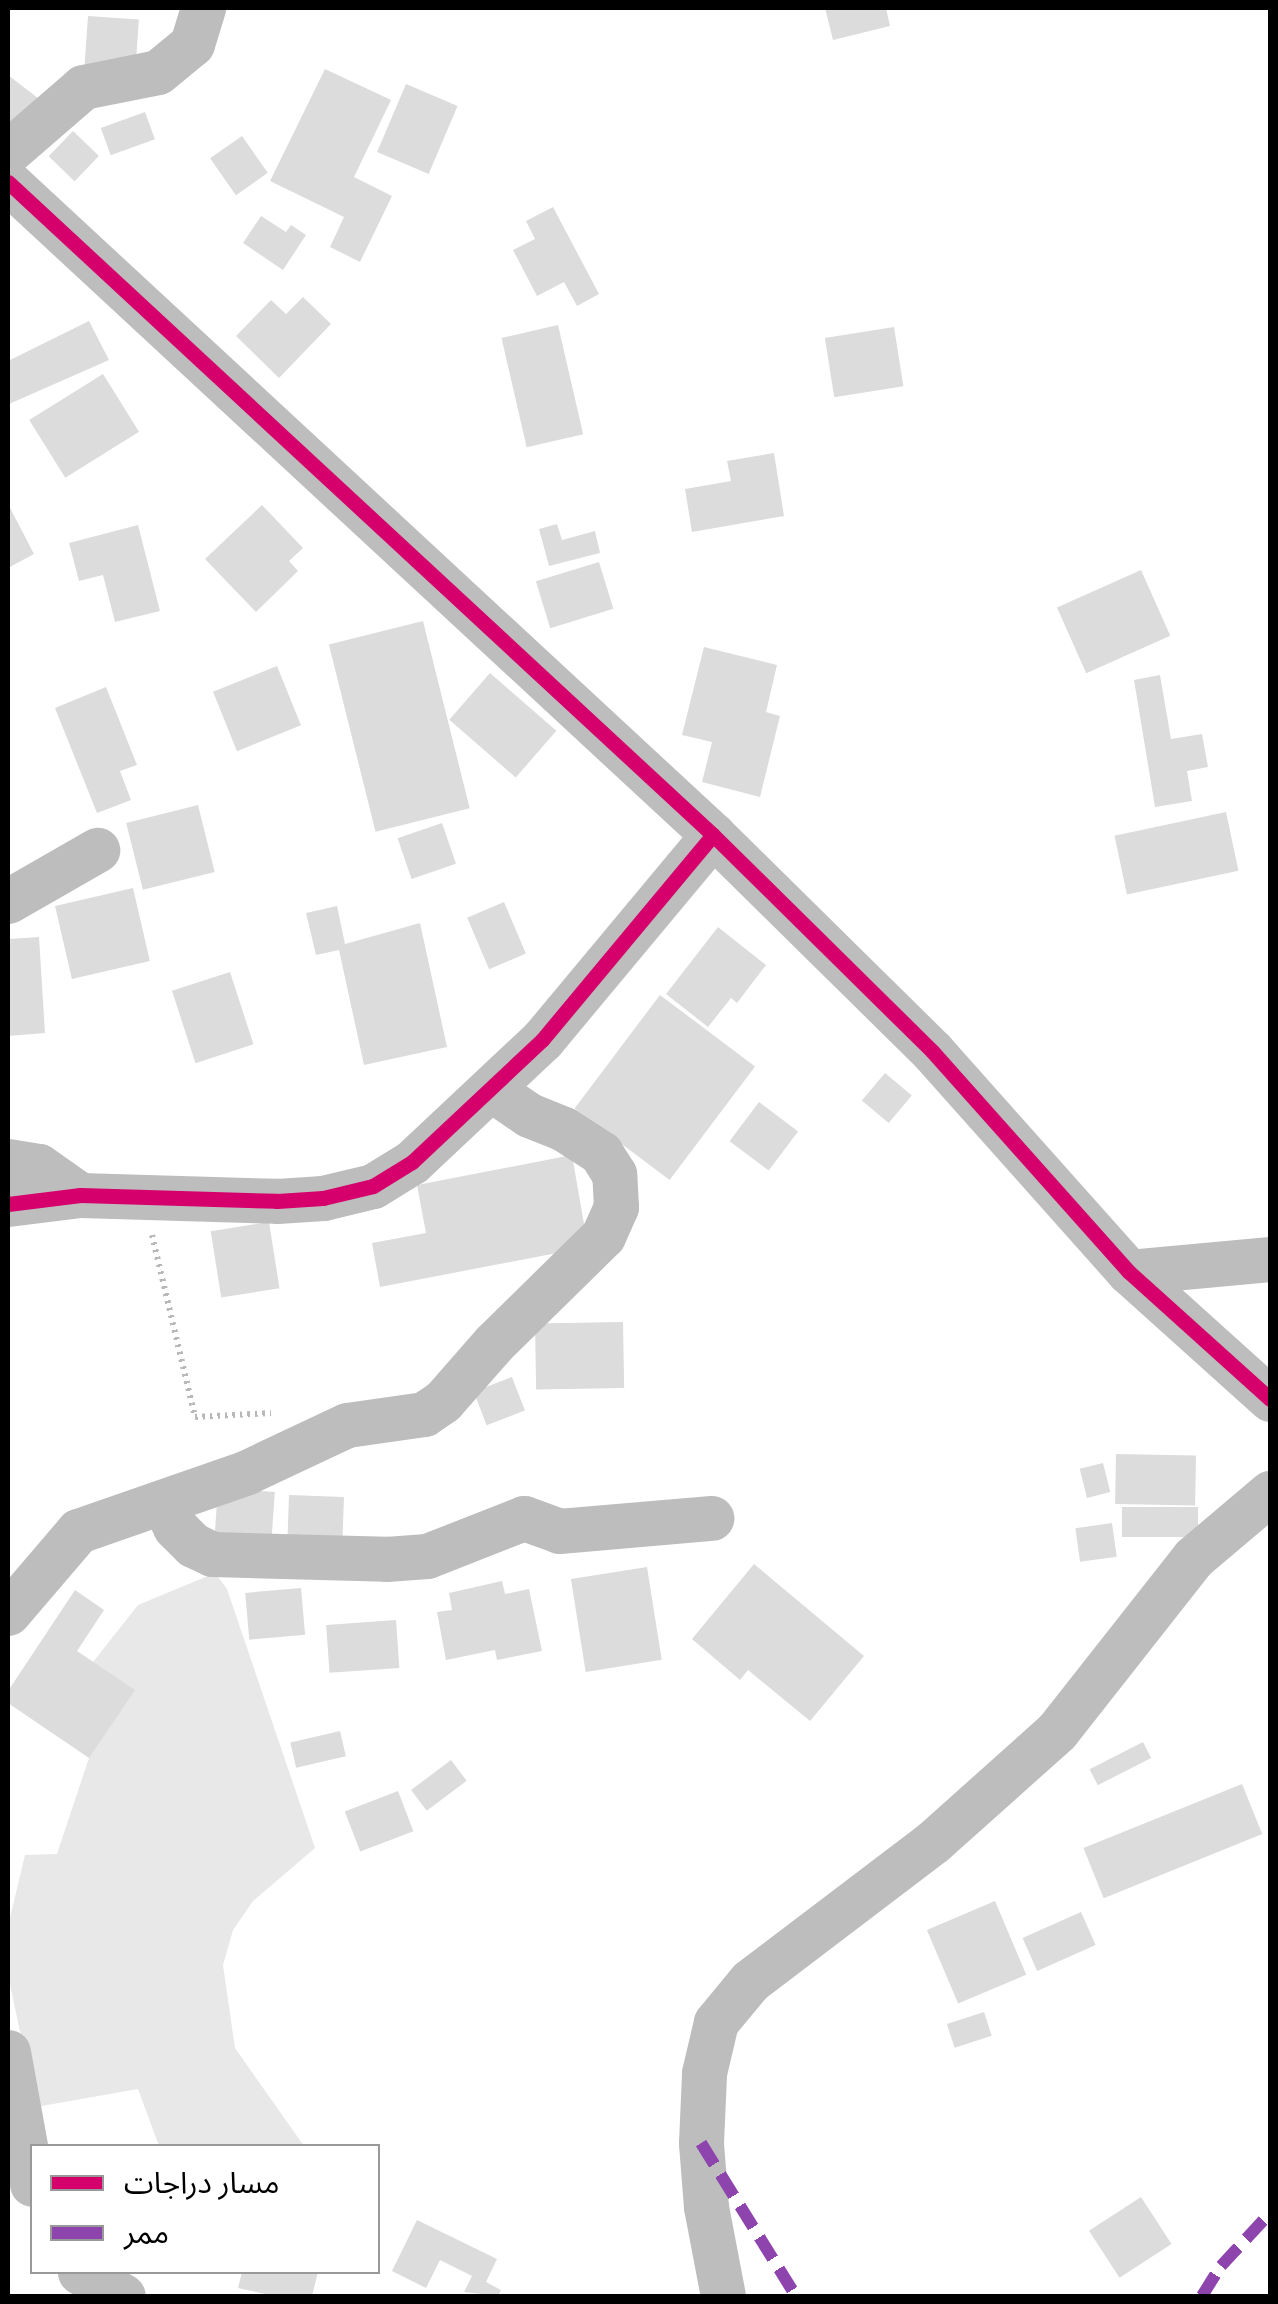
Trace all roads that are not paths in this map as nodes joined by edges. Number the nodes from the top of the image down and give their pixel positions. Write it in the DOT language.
graph roads {
  1 [pos="203,8"];
  2 [pos="8,152"];
  3 [pos="8,182"];
  4 [pos="713,835"];
  5 [pos="97,850"];
  6 [pos="8,901"];
  7 [pos="491,1089"];
  8 [pos="8,1161"];
  9 [pos="80,1195"];
  10 [pos="8,1204"];
  11 [pos="1270,1259"];
  12 [pos="1129,1272"];
  13 [pos="1270,1399"];
  14 [pos="1270,1492"];
  15 [pos="163,1502"];
  16 [pos="710,1518"];
  17 [pos="8,1613"];
  18 [pos="8,2052"];
  19 [pos="30,2173"];
  20 [pos="84,2274"];
  21 [pos="122,2296"];
  22 [pos="723,2296"];
  1 -- 2 [label="street"];
  3 -- 4 [label="street"];
  4 -- 7 [label="street"];
  4 -- 12 [label="street"];
  5 -- 6 [label="street"];
  7 -- 9 [label="street"];
  7 -- 15 [label="street"];
  8 -- 9 [label="street"];
  9 -- 10 [label="street"];
  11 -- 12 [label="street"];
  12 -- 13 [label="street"];
  14 -- 22 [label="street"];
  15 -- 16 [label="street"];
  15 -- 17 [label="street"];
  18 -- 19 [label="street"];
  20 -- 21 [label="street"];
}
